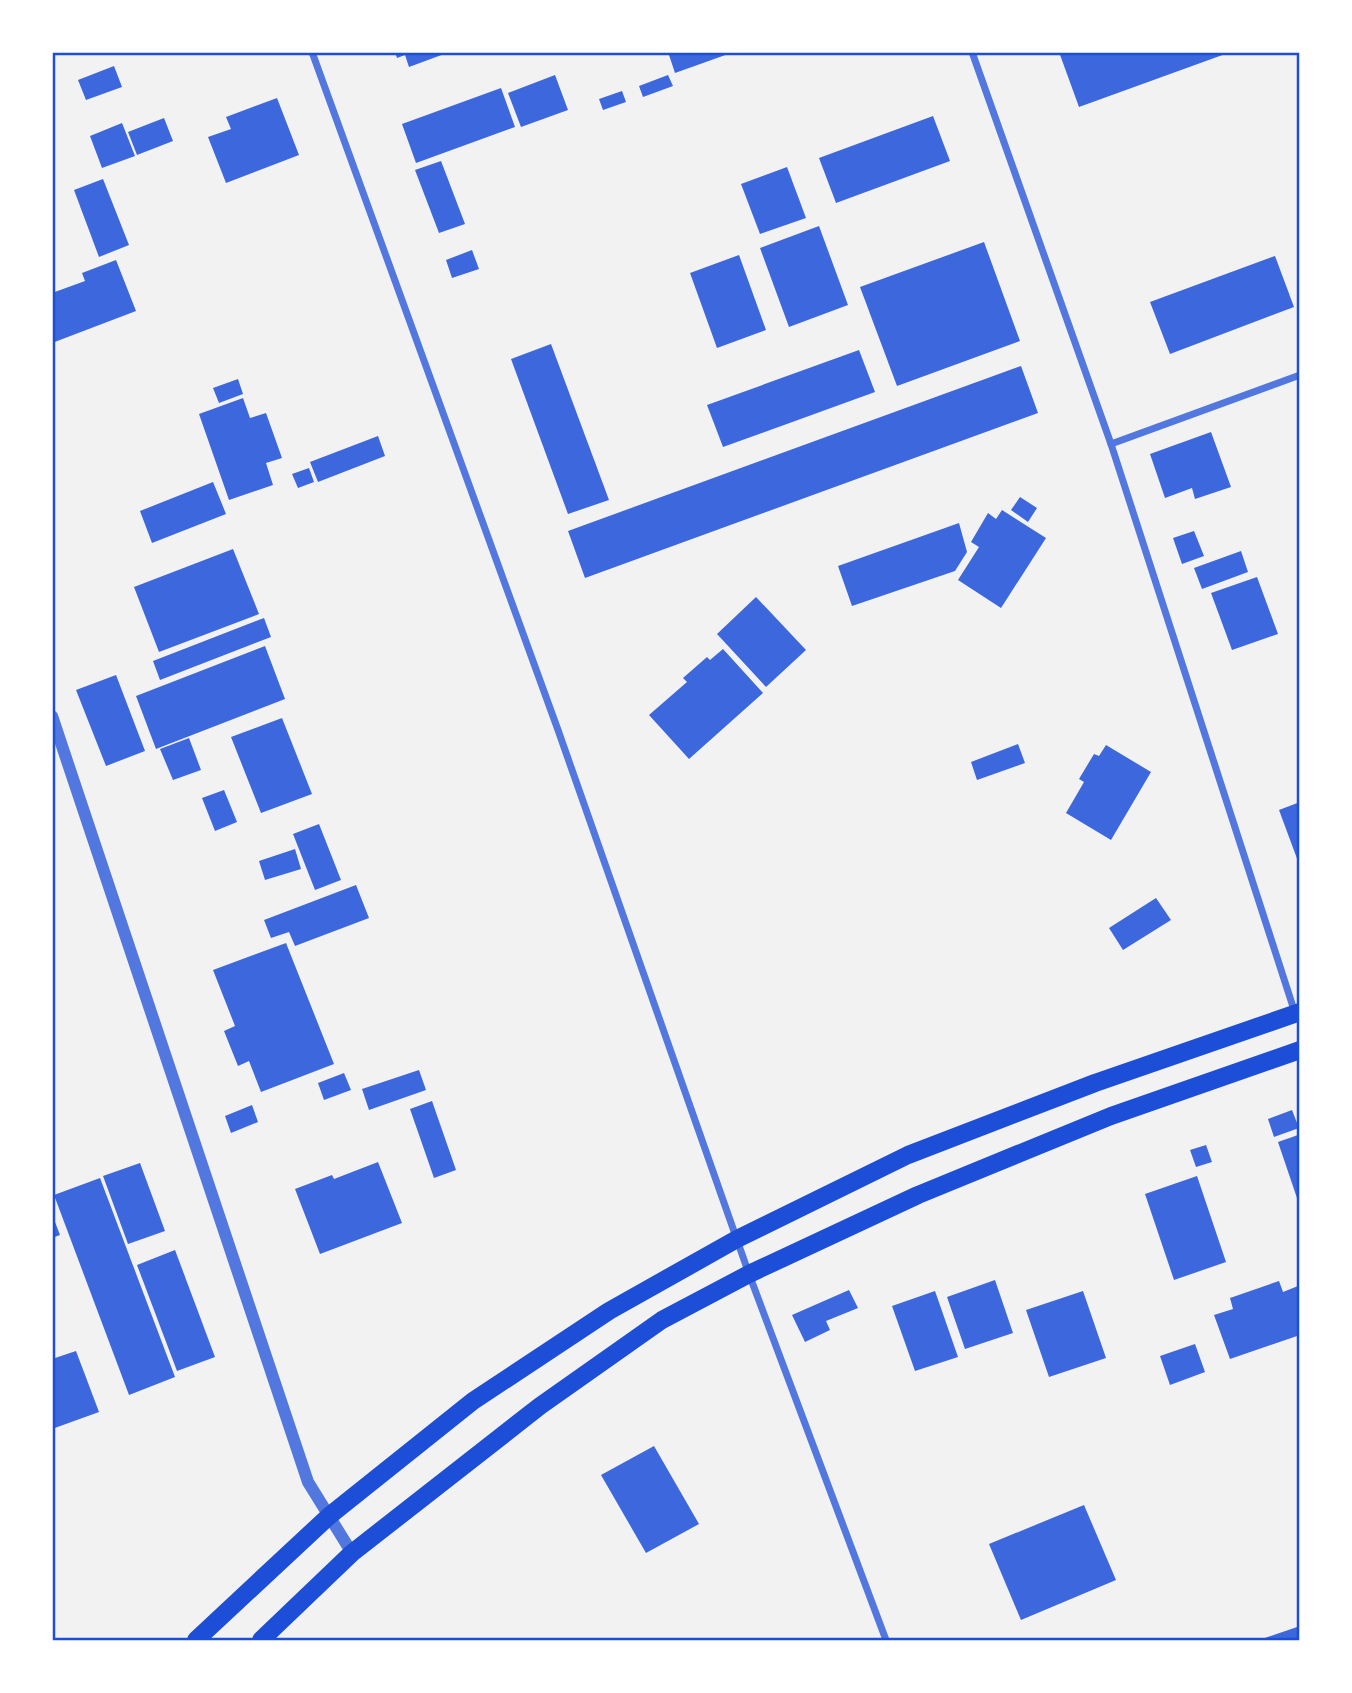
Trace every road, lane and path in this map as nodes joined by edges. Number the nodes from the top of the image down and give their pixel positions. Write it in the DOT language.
graph roads {
  1 [pos="312,52"];
  2 [pos="972,52"];
  3 [pos="1300,375"];
  4 [pos="1111,444"];
  5 [pos="52,716"];
  6 [pos="1298,1013"];
  7 [pos="1300,1050"];
  8 [pos="737,1239"];
  9 [pos="749,1274"];
  10 [pos="329,1516"];
  11 [pos="352,1553"];
  12 [pos="196,1640"];
  13 [pos="261,1640"];
  14 [pos="886,1640"];
  1 -- 8 [label="street"];
  2 -- 4 [label="street"];
  3 -- 4 [label="street"];
  4 -- 6 [label="street"];
  5 -- 10 [label="street"];
  6 -- 8 [label="main road"];
  7 -- 9 [label="main road"];
  8 -- 9 [label="street"];
  8 -- 10 [label="main road"];
  9 -- 11 [label="main road"];
  9 -- 14 [label="street"];
  10 -- 11 [label="street"];
  10 -- 12 [label="main road"];
  11 -- 13 [label="main road"];
}
